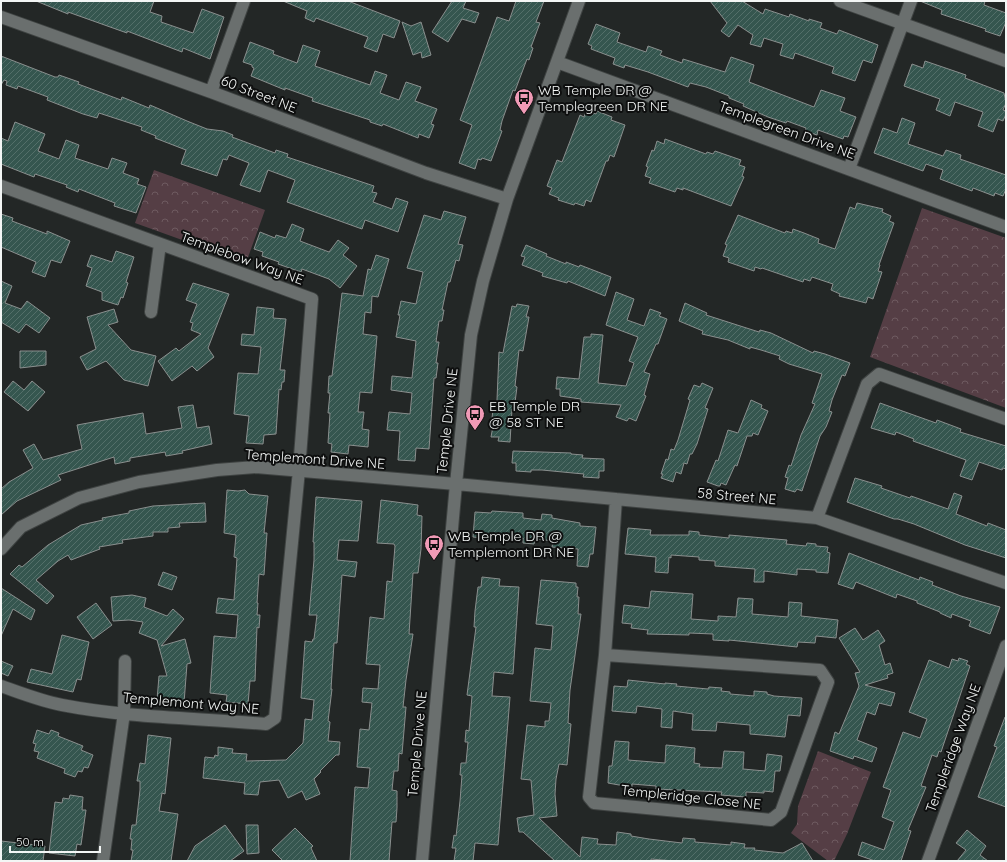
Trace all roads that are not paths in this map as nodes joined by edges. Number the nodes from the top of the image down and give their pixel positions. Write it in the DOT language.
graph roads {
  1 [pos="244,1"];
  2 [pos="579,1"];
  3 [pos="840,1"];
  4 [pos="911,1"];
  5 [pos="1,17"];
  6 [pos="903,25"];
  7 [pos="1006,61"];
  8 [pos="557,62"];
  9 [pos="211,92"];
  10 [pos="850,169"];
  11 [pos="1,186"];
  12 [pos="507,199"];
  13 [pos="1006,227"];
  14 [pos="160,244"];
  15 [pos="151,312"];
  16 [pos="1006,420"];
  17 [pos="299,470"];
  18 [pos="456,484"];
  19 [pos="616,499"];
  20 [pos="817,518"];
  21 [pos="1,549"];
  22 [pos="1006,583"];
  23 [pos="1006,646"];
  24 [pos="605,655"];
  25 [pos="125,661"];
  26 [pos="1,686"];
  27 [pos="124,714"];
  28 [pos="103,861"];
  29 [pos="422,861"];
  30 [pos="928,861"];
  1 -- 9 [label="street"];
  2 -- 8 [label="street, Temple Drive NE"];
  3 -- 6 [label="street"];
  4 -- 6 [label="street"];
  5 -- 9 [label="street, 60 Street NE"];
  6 -- 7 [label="street"];
  6 -- 10 [label="street"];
  8 -- 10 [label="street, Templegreen Drive NE"];
  8 -- 12 [label="street, Temple Drive NE"];
  9 -- 12 [label="street, 60 Street NE"];
  10 -- 13 [label="street, Templegreen Drive NE"];
  11 -- 14 [label="street, Templebow Way NE"];
  12 -- 18 [label="street, Temple Drive NE"];
  14 -- 15 [label="street"];
  14 -- 17 [label="street, Templebow Way NE"];
  16 -- 20 [label="street"];
  17 -- 18 [label="street, Templemont Drive NE"];
  17 -- 21 [label="street, Templemont Drive NE"];
  17 -- 27 [label="street, Templemont Way NE"];
  18 -- 19 [label="street, 58 Street NE"];
  18 -- 29 [label="street, Temple Drive NE"];
  19 -- 20 [label="street, 58 Street NE"];
  19 -- 24 [label="street, Templeridge Close NE"];
  20 -- 22 [label="street, 58 Street NE"];
  23 -- 30 [label="street, Templeridge Way NE"];
  24 -- 24 [label="street, Templeridge Close NE"];
  25 -- 27 [label="street"];
  26 -- 27 [label="street, Templemont Way NE"];
  27 -- 28 [label="street"];
}
